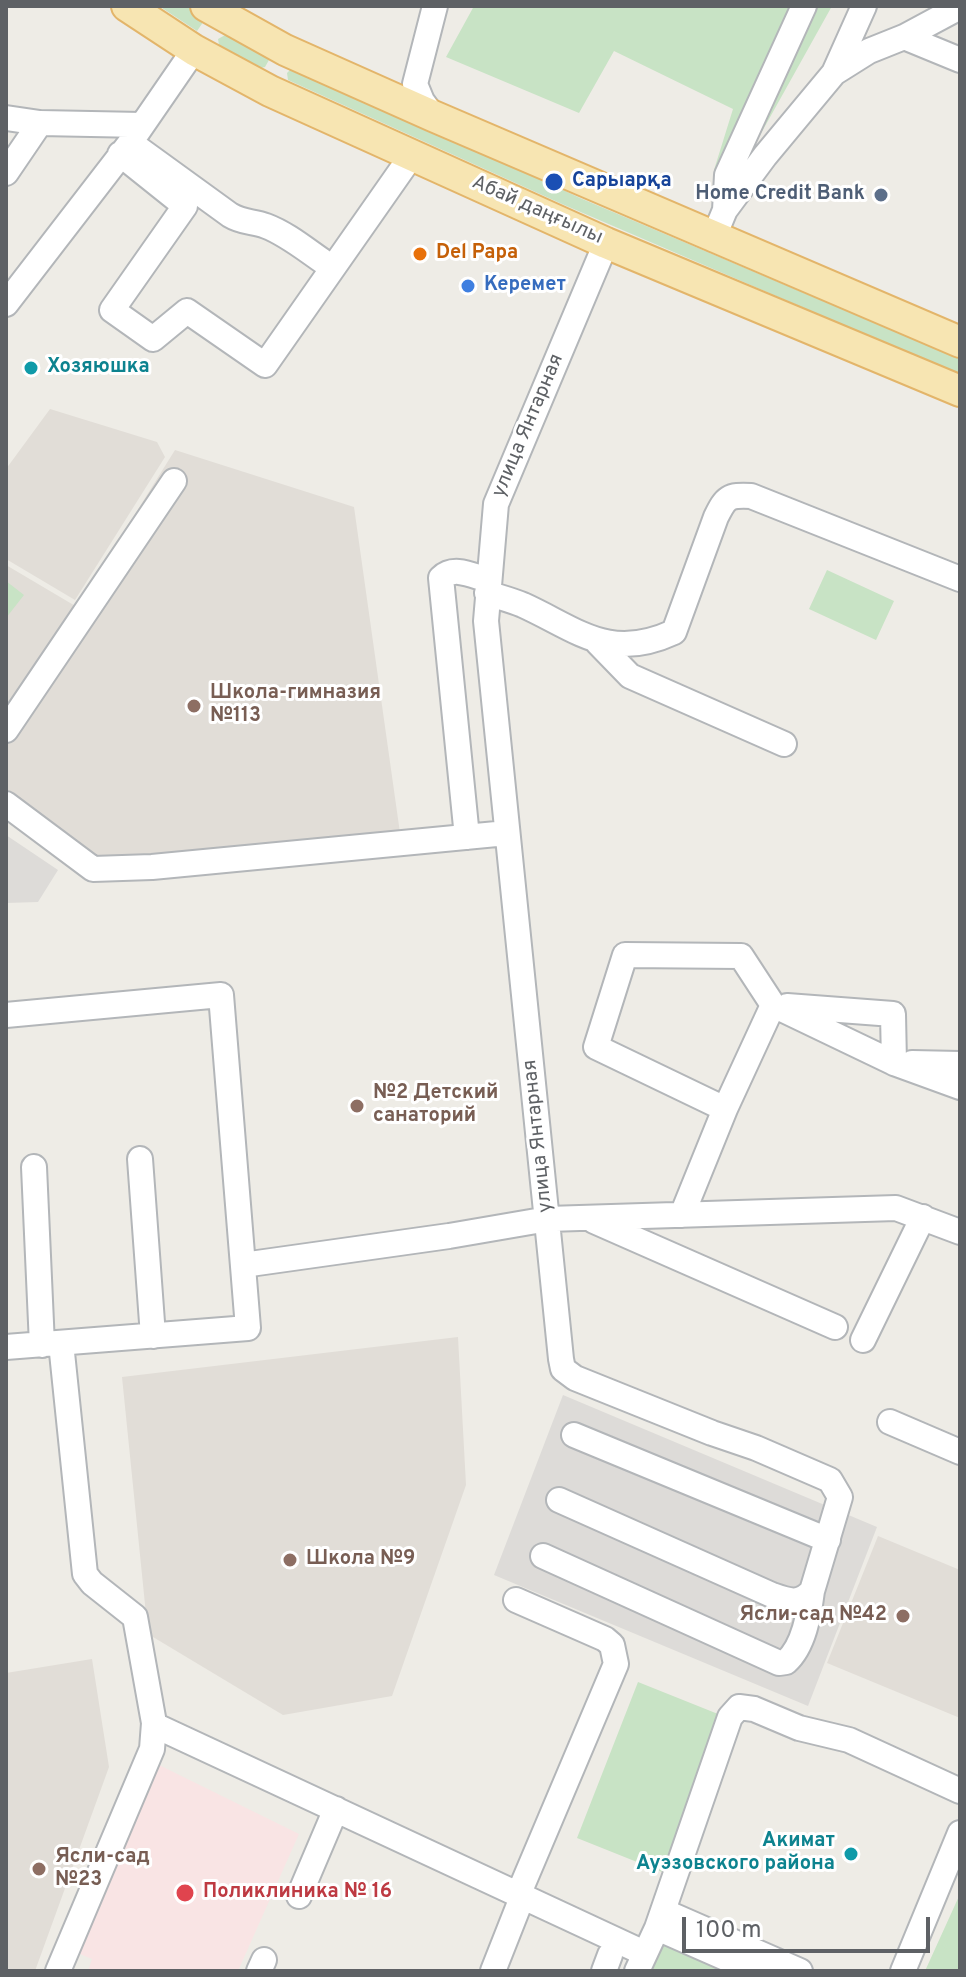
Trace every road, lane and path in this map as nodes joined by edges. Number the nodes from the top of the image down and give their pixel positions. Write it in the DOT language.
graph roads {
  1 [pos="127,6"];
  2 [pos="435,6"];
  3 [pos="804,6"];
  4 [pos="864,6"];
  5 [pos="960,7"];
  6 [pos="212,10"];
  7 [pos="904,37"];
  8 [pos="194,50"];
  9 [pos="285,50"];
  10 [pos="960,60"];
  11 [pos="834,73"];
  12 [pos="270,91"];
  13 [pos="433,116"];
  14 [pos="6,118"];
  15 [pos="40,123"];
  16 [pos="131,141"];
  17 [pos="412,155"];
  18 [pos="6,173"];
  19 [pos="725,210"];
  20 [pos="713,239"];
  21 [pos="606,243"];
  22 [pos="333,268"];
  23 [pos="6,304"];
  24 [pos="960,342"];
  25 [pos="960,391"];
  26 [pos="174,481"];
  27 [pos="960,579"];
  28 [pos="488,587"];
  29 [pos="598,643"];
  30 [pos="6,730"];
  31 [pos="784,744"];
  32 [pos="6,804"];
  33 [pos="507,833"];
  34 [pos="467,837"];
  35 [pos="773,1005"];
  36 [pos="6,1015"];
  37 [pos="894,1063"];
  38 [pos="960,1064"];
  39 [pos="960,1087"];
  40 [pos="725,1109"];
  41 [pos="140,1159"];
  42 [pos="34,1167"];
  43 [pos="682,1215"];
  44 [pos="923,1217"];
  45 [pos="548,1219"];
  46 [pos="588,1219"];
  47 [pos="960,1232"];
  48 [pos="243,1265"];
  49 [pos="835,1327"];
  50 [pos="153,1336"];
  51 [pos="863,1340"];
  52 [pos="51,1344"];
  53 [pos="6,1347"];
  54 [pos="890,1422"];
  55 [pos="574,1435"];
  56 [pos="960,1452"];
  57 [pos="559,1500"];
  58 [pos="828,1540"];
  59 [pos="543,1556"];
  60 [pos="812,1591"];
  61 [pos="516,1600"];
  62 [pos="154,1725"];
  63 [pos="960,1791"];
  64 [pos="336,1809"];
  65 [pos="960,1833"];
  66 [pos="521,1894"];
  67 [pos="299,1896"];
  68 [pos="660,1920"];
  69 [pos="641,1962"];
  70 [pos="58,1971"];
  71 [pos="493,1971"];
  72 [pos="755,1971"];
  73 [pos="800,1971"];
  74 [pos="903,1971"];
  1 -- 8 [label="main road, Абай даңғылы"];
  2 -- 13 [label="street"];
  3 -- 19 [label="street"];
  4 -- 11 [label="street"];
  5 -- 7 [label="street"];
  6 -- 8 [label="main road"];
  6 -- 9 [label="main road"];
  7 -- 10 [label="street"];
  7 -- 11 [label="street"];
  8 -- 12 [label="main road, Абай даңғылы"];
  8 -- 16 [label="street"];
  9 -- 12 [label="main road"];
  9 -- 13 [label="main road"];
  11 -- 19 [label="street"];
  12 -- 17 [label="main road, Абай даңғылы"];
  13 -- 20 [label="main road"];
  14 -- 15 [label="street"];
  15 -- 16 [label="street"];
  15 -- 18 [label="street"];
  16 -- 22 [label="street"];
  16 -- 22 [label="street"];
  16 -- 23 [label="street"];
  17 -- 21 [label="main road, Абай даңғылы"];
  17 -- 22 [label="street"];
  19 -- 20 [label="street"];
  20 -- 24 [label="main road"];
  21 -- 25 [label="main road, Абай даңғылы"];
  21 -- 28 [label="street, улица Янтарная"];
  26 -- 30 [label="street"];
  27 -- 29 [label="street"];
  28 -- 29 [label="street"];
  28 -- 33 [label="street, улица Янтарная"];
  28 -- 34 [label="street"];
  29 -- 31 [label="street"];
  32 -- 34 [label="street"];
  33 -- 34 [label="street"];
  33 -- 45 [label="street, улица Янтарная"];
  35 -- 37 [label="street"];
  35 -- 37 [label="street"];
  35 -- 40 [label="street"];
  35 -- 40 [label="street"];
  36 -- 48 [label="street"];
  37 -- 38 [label="street"];
  37 -- 39 [label="street"];
  40 -- 43 [label="street"];
  41 -- 50 [label="street"];
  42 -- 52 [label="street"];
  43 -- 44 [label="street"];
  43 -- 46 [label="street"];
  44 -- 47 [label="street"];
  44 -- 51 [label="street"];
  45 -- 46 [label="street"];
  45 -- 48 [label="street"];
  45 -- 58 [label="street, улица Янтарная"];
  46 -- 49 [label="street"];
  48 -- 50 [label="street"];
  50 -- 52 [label="street"];
  52 -- 53 [label="street"];
  52 -- 62 [label="street"];
  54 -- 56 [label="street"];
  55 -- 58 [label="street"];
  57 -- 60 [label="street"];
  58 -- 60 [label="street, улица Янтарная"];
  59 -- 60 [label="street, улица Янтарная"];
  61 -- 66 [label="street"];
  62 -- 64 [label="street"];
  62 -- 70 [label="street"];
  63 -- 68 [label="street"];
  64 -- 66 [label="street"];
  64 -- 67 [label="street"];
  65 -- 74 [label="street"];
  66 -- 69 [label="street"];
  66 -- 71 [label="street"];
  68 -- 69 [label="street"];
  68 -- 72 [label="street"];
  68 -- 73 [label="street"];
}
